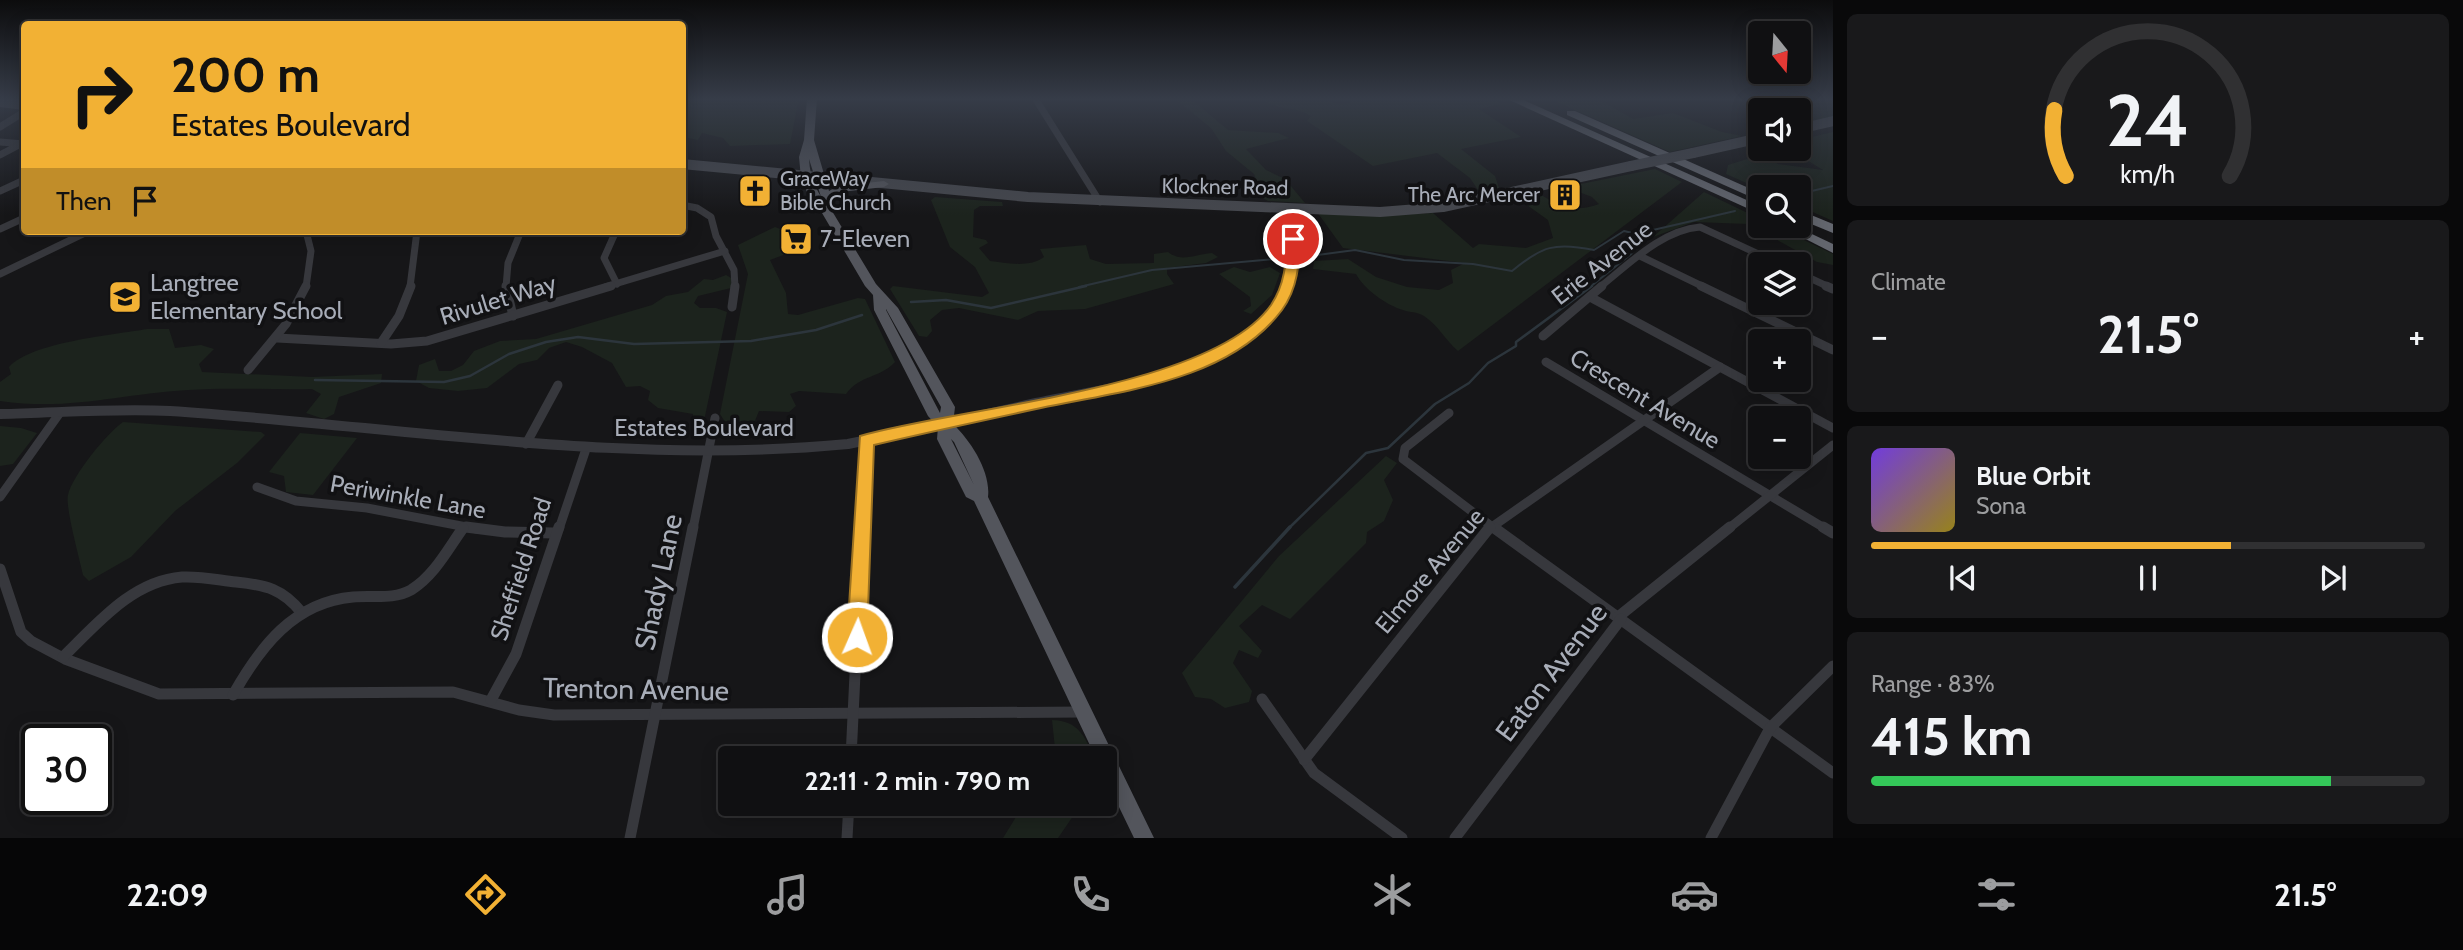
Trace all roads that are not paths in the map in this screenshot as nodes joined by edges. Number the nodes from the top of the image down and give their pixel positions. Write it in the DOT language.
graph roads {
  1 [pos="809,137"];
  2 [pos="1059,137"];
  3 [pos="1597,137"];
  4 [pos="1624,137"];
  5 [pos="1748,141"];
  6 [pos="0,142"];
  7 [pos="21,144"];
  8 [pos="21,144"];
  9 [pos="0,155"];
  10 [pos="686,164"];
  11 [pos="813,178"];
  12 [pos="21,181"];
  13 [pos="884,184"];
  14 [pos="0,191"];
  15 [pos="1748,192"];
  16 [pos="1100,202"];
  17 [pos="827,203"];
  18 [pos="1748,205"];
  19 [pos="686,206"];
  20 [pos="1287,208"];
  21 [pos="21,219"];
  22 [pos="1811,219"];
  23 [pos="0,229"];
  24 [pos="1833,229"];
  25 [pos="1811,234"];
  26 [pos="81,235"];
  27 [pos="307,235"];
  28 [pos="417,235"];
  29 [pos="520,235"];
  30 [pos="614,235"];
  31 [pos="1811,237"];
  32 [pos="1833,246"];
  33 [pos="725,251"];
  34 [pos="1754,252"];
  35 [pos="1640,256"];
  36 [pos="0,274"];
  37 [pos="1811,279"];
  38 [pos="617,284"];
  39 [pos="1833,289"];
  40 [pos="1590,297"];
  41 [pos="732,307"];
  42 [pos="513,316"];
  43 [pos="1543,336"];
  44 [pos="276,338"];
  45 [pos="381,343"];
  46 [pos="1833,350"];
  47 [pos="1546,362"];
  48 [pos="1720,367"];
  49 [pos="248,370"];
  50 [pos="558,385"];
  51 [pos="1449,413"];
  52 [pos="0,414"];
  53 [pos="59,414"];
  54 [pos="715,418"];
  55 [pos="1642,420"];
  56 [pos="948,424"];
  57 [pos="1833,428"];
  58 [pos="866,440"];
  59 [pos="526,444"];
  60 [pos="1833,444"];
  61 [pos="586,449"];
  62 [pos="709,449"];
  63 [pos="257,486"];
  64 [pos="1769,496"];
  65 [pos="0,497"];
  66 [pos="1491,526"];
  67 [pos="463,528"];
  68 [pos="1833,533"];
  69 [pos="554,534"];
  70 [pos="0,569"];
  71 [pos="302,613"];
  72 [pos="1620,618"];
  73 [pos="63,657"];
  74 [pos="1833,666"];
  75 [pos="233,695"];
  76 [pos="1262,699"];
  77 [pos="491,700"];
  78 [pos="1083,712"];
  79 [pos="853,714"];
  80 [pos="654,715"];
  81 [pos="1770,728"];
  82 [pos="852,746"];
  83 [pos="1304,760"];
  84 [pos="1833,773"];
  85 [pos="848,816"];
  86 [pos="629,838"];
  87 [pos="847,838"];
  88 [pos="1144,838"];
  89 [pos="1402,838"];
  90 [pos="1454,838"];
  91 [pos="1710,838"];
  1 -- 11 [label="main road"];
  2 -- 16 [label="street"];
  3 -- 18 [label="highway"];
  4 -- 15 [label="highway"];
  5 -- 20 [label="main road, Klockner Road, bridge"];
  6 -- 7 [label="street"];
  8 -- 9 [label="street"];
  10 -- 11 [label="main road, Klockner Road"];
  11 -- 13 [label="main road, Klockner Road"];
  11 -- 17 [label="main road"];
  12 -- 14 [label="street"];
  13 -- 16 [label="main road, Klockner Road"];
  13 -- 17 [label="main road"];
  16 -- 20 [label="main road, Klockner Road"];
  17 -- 56 [label="main road"];
  19 -- 33 [label="street"];
  20 -- 56 [label="street, Estates Boulevard"];
  21 -- 23 [label="street"];
  22 -- 24 [label="highway"];
  25 -- 32 [label="highway"];
  26 -- 36 [label="street"];
  27 -- 44 [label="street"];
  28 -- 45 [label="street"];
  29 -- 42 [label="street"];
  30 -- 38 [label="street"];
  31 -- 32 [label="highway"];
  33 -- 38 [label="street, Rivulet Way"];
  33 -- 41 [label="street"];
  34 -- 35 [label="street, Erie Avenue"];
  35 -- 40 [label="street, Erie Avenue"];
  35 -- 46 [label="street"];
  37 -- 39 [label="street"];
  38 -- 42 [label="street, Rivulet Way"];
  40 -- 43 [label="street, Erie Avenue"];
  40 -- 48 [label="street"];
  42 -- 45 [label="street, Rivulet Way"];
  44 -- 45 [label="street, Rivulet Way"];
  44 -- 49 [label="street"];
  47 -- 55 [label="street, Crescent Avenue"];
  48 -- 55 [label="street, Elmore Avenue"];
  48 -- 57 [label="street"];
  50 -- 59 [label="street"];
  51 -- 66 [label="street"];
  52 -- 53 [label="street, Estates Boulevard"];
  53 -- 59 [label="street, Estates Boulevard"];
  53 -- 65 [label="street"];
  54 -- 62 [label="street, Shady Lane"];
  55 -- 64 [label="street, Crescent Avenue"];
  55 -- 66 [label="street, Elmore Avenue"];
  56 -- 58 [label="street, Estates Boulevard"];
  56 -- 78 [label="main road"];
  58 -- 62 [label="street, Estates Boulevard"];
  58 -- 79 [label="street"];
  59 -- 61 [label="street, Estates Boulevard"];
  60 -- 64 [label="street, Eaton Avenue"];
  61 -- 62 [label="street, Estates Boulevard"];
  61 -- 69 [label="street, Sheffield Road"];
  62 -- 80 [label="street, Shady Lane"];
  63 -- 67 [label="street, Periwinkle Lane"];
  64 -- 68 [label="street, Crescent Avenue"];
  64 -- 72 [label="street, Eaton Avenue"];
  66 -- 72 [label="street"];
  66 -- 83 [label="street, Elmore Avenue"];
  67 -- 69 [label="street, Periwinkle Lane"];
  67 -- 71 [label="street"];
  69 -- 77 [label="street, Sheffield Road"];
  70 -- 73 [label="street, Trenton Avenue"];
  71 -- 73 [label="street"];
  71 -- 75 [label="street"];
  72 -- 81 [label="street"];
  72 -- 90 [label="street, Eaton Avenue"];
  73 -- 75 [label="street, Trenton Avenue"];
  74 -- 81 [label="street"];
  75 -- 77 [label="street, Trenton Avenue"];
  76 -- 83 [label="street"];
  77 -- 80 [label="street, Trenton Avenue"];
  78 -- 79 [label="street, Trenton Avenue"];
  78 -- 88 [label="main road"];
  79 -- 80 [label="street, Trenton Avenue"];
  79 -- 82 [label="street"];
  80 -- 86 [label="street, Shady Lane"];
  81 -- 84 [label="street"];
  81 -- 91 [label="street"];
  83 -- 89 [label="street"];
  85 -- 87 [label="street"];
}
